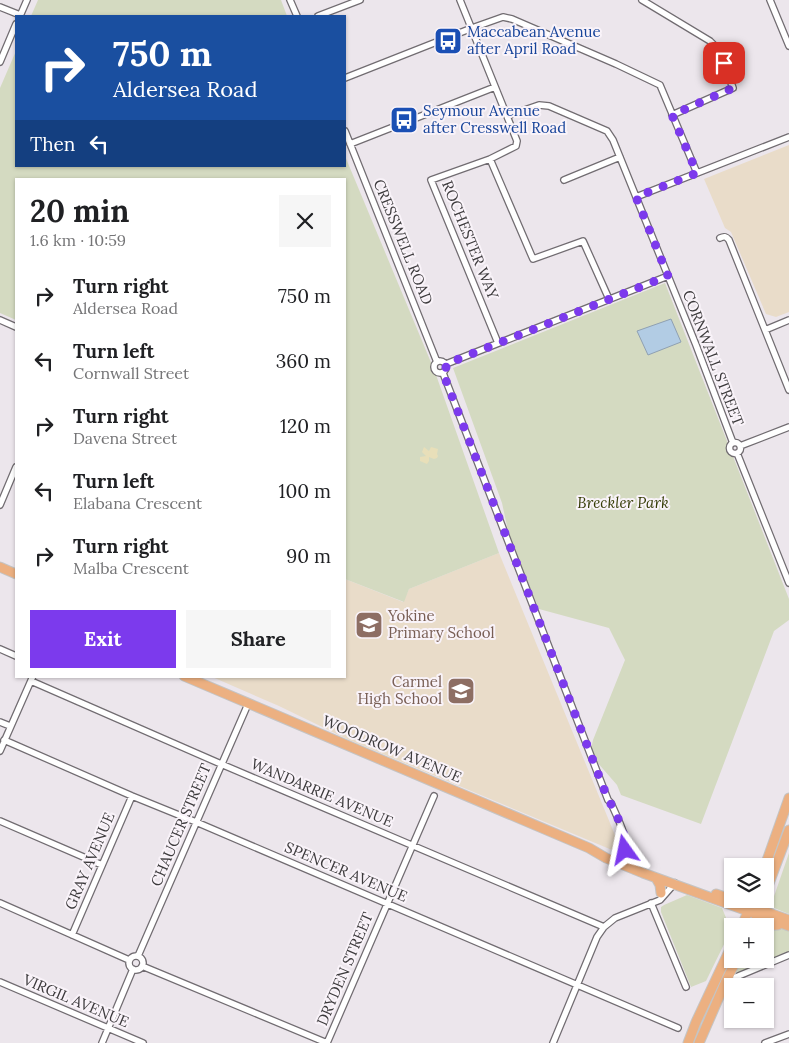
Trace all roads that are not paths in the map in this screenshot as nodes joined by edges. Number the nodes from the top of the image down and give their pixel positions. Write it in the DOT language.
graph roads {
  1 [pos="27,0"];
  2 [pos="290,0"];
  3 [pos="360,0"];
  4 [pos="460,0"];
  5 [pos="642,0"];
  6 [pos="770,0"];
  7 [pos="0,7"];
  8 [pos="18,15"];
  9 [pos="20,15"];
  10 [pos="297,15"];
  11 [pos="321,15"];
  12 [pos="15,26"];
  13 [pos="472,28"];
  14 [pos="789,46"];
  15 [pos="0,62"];
  16 [pos="346,78"];
  17 [pos="495,87"];
  18 [pos="672,115"];
  19 [pos="507,116"];
  20 [pos="346,134"];
  21 [pos="789,137"];
  22 [pos="350,144"];
  23 [pos="620,157"];
  24 [pos="490,159"];
  25 [pos="697,173"];
  26 [pos="564,180"];
  27 [pos="636,197"];
  28 [pos="720,238"];
  29 [pos="668,276"];
  30 [pos="609,299"];
  31 [pos="0,320"];
  32 [pos="789,320"];
  33 [pos="15,327"];
  34 [pos="765,330"];
  35 [pos="498,343"];
  36 [pos="437,362"];
  37 [pos="446,364"];
  38 [pos="443,373"];
  39 [pos="789,390"];
  40 [pos="789,427"];
  41 [pos="733,443"];
  42 [pos="740,446"];
  43 [pos="738,453"];
  44 [pos="15,469"];
  45 [pos="0,504"];
  46 [pos="0,567"];
  47 [pos="15,574"];
  48 [pos="789,583"];
  49 [pos="0,649"];
  50 [pos="15,656"];
  51 [pos="189,678"];
  52 [pos="32,679"];
  53 [pos="248,704"];
  54 [pos="0,722"];
  55 [pos="10,726"];
  56 [pos="4,740"];
  57 [pos="0,751"];
  58 [pos="221,764"];
  59 [pos="132,796"];
  60 [pos="434,796"];
  61 [pos="789,798"];
  62 [pos="608,800"];
  63 [pos="0,821"];
  64 [pos="196,822"];
  65 [pos="789,830"];
  66 [pos="626,840"];
  67 [pos="413,846"];
  68 [pos="768,858"];
  69 [pos="620,861"];
  70 [pos="102,865"];
  71 [pos="774,870"];
  72 [pos="656,878"];
  73 [pos="672,881"];
  74 [pos="661,893"];
  75 [pos="724,895"];
  76 [pos="0,903"];
  77 [pos="652,903"];
  78 [pos="724,903"];
  79 [pos="387,904"];
  80 [pos="737,908"];
  81 [pos="753,908"];
  82 [pos="738,918"];
  83 [pos="788,924"];
  84 [pos="774,925"];
  85 [pos="604,927"];
  86 [pos="72,935"];
  87 [pos="789,955"];
  88 [pos="138,956"];
  89 [pos="130,960"];
  90 [pos="724,963"];
  91 [pos="142,966"];
  92 [pos="732,968"];
  93 [pos="133,969"];
  94 [pos="736,977"];
  95 [pos="0,982"];
  96 [pos="577,985"];
  97 [pos="686,987"];
  98 [pos="108,1028"];
  99 [pos="678,1028"];
  100 [pos="789,1034"];
  101 [pos="102,1043"];
  102 [pos="143,1043"];
  103 [pos="327,1043"];
  104 [pos="553,1043"];
  105 [pos="688,1043"];
  106 [pos="699,1043"];
  107 [pos="765,1043"];
  1 -- 9 [label="street"];
  2 -- 10 [label="street"];
  3 -- 11 [label="street"];
  4 -- 13 [label="street"];
  5 -- 18 [label="street"];
  6 -- 14 [label="street"];
  7 -- 8 [label="street"];
  12 -- 15 [label="street"];
  13 -- 16 [label="street"];
  13 -- 17 [label="street"];
  13 -- 18 [label="street"];
  17 -- 19 [label="street"];
  17 -- 22 [label="street"];
  18 -- 25 [label="street"];
  19 -- 23 [label="street, CORNWALL STREET"];
  19 -- 24 [label="street, ROCHESTER WAY"];
  20 -- 22 [label="street, CRESSWELL ROAD"];
  21 -- 25 [label="street"];
  22 -- 36 [label="street, CRESSWELL ROAD"];
  23 -- 26 [label="street"];
  23 -- 27 [label="street, CORNWALL STREET"];
  24 -- 30 [label="street"];
  24 -- 35 [label="street, ROCHESTER WAY"];
  25 -- 27 [label="street"];
  27 -- 29 [label="street, CORNWALL STREET"];
  28 -- 34 [label="street"];
  29 -- 30 [label="street"];
  29 -- 41 [label="street, CORNWALL STREET"];
  30 -- 35 [label="street"];
  31 -- 33 [label="street"];
  32 -- 34 [label="street"];
  34 -- 39 [label="street"];
  35 -- 37 [label="street"];
  36 -- 37 [label="street"];
  36 -- 38 [label="street, CRESSWELL ROAD"];
  37 -- 38 [label="street"];
  38 -- 62 [label="street, CRESSWELL ROAD"];
  40 -- 42 [label="street"];
  41 -- 42 [label="street"];
  41 -- 43 [label="street"];
  42 -- 43 [label="street"];
  43 -- 48 [label="street"];
  44 -- 45 [label="street"];
  46 -- 47 [label="main road"];
  49 -- 50 [label="street"];
  51 -- 53 [label="main road, WOODROW AVENUE"];
  52 -- 55 [label="street"];
  52 -- 58 [label="street, WANDARRIE AVENUE"];
  53 -- 58 [label="street, CHAUCER STREET"];
  53 -- 69 [label="main road, WOODROW AVENUE"];
  54 -- 55 [label="street"];
  55 -- 56 [label="street"];
  56 -- 57 [label="street"];
  56 -- 59 [label="street, SPENCER AVENUE"];
  58 -- 64 [label="street, CHAUCER STREET"];
  58 -- 67 [label="street, WANDARRIE AVENUE"];
  59 -- 64 [label="street, SPENCER AVENUE"];
  59 -- 70 [label="street, GRAY AVENUE"];
  60 -- 67 [label="street, DRYDEN STREET"];
  61 -- 68 [label="main road"];
  62 -- 66 [label="street, CRESSWELL ROAD"];
  62 -- 69 [label="street, CRESSWELL ROAD"];
  63 -- 70 [label="street"];
  64 -- 79 [label="street, SPENCER AVENUE"];
  64 -- 88 [label="street, CHAUCER STREET"];
  65 -- 71 [label="main road"];
  66 -- 69 [label="main road"];
  67 -- 79 [label="street, DRYDEN STREET"];
  67 -- 85 [label="street, WANDARRIE AVENUE"];
  69 -- 72 [label="main road, WOODROW AVENUE"];
  69 -- 73 [label="main road, WOODROW AVENUE"];
  70 -- 86 [label="street, GRAY AVENUE"];
  72 -- 73 [label="main road, WOODROW AVENUE"];
  72 -- 74 [label="main road"];
  73 -- 74 [label="street"];
  73 -- 75 [label="main road, WOODROW AVENUE"];
  73 -- 77 [label="street"];
  73 -- 78 [label="main road, WOODROW AVENUE"];
  74 -- 77 [label="street"];
  76 -- 86 [label="street"];
  77 -- 85 [label="street"];
  77 -- 97 [label="street"];
  79 -- 96 [label="street, SPENCER AVENUE"];
  79 -- 103 [label="street, DRYDEN STREET"];
  80 -- 82 [label="main road"];
  81 -- 83 [label="main road, WOODROW AVENUE"];
  83 -- 84 [label="main road"];
  85 -- 96 [label="street"];
  86 -- 89 [label="street"];
  87 -- 94 [label="street"];
  88 -- 89 [label="street"];
  88 -- 91 [label="street"];
  89 -- 93 [label="street"];
  90 -- 105 [label="main road"];
  91 -- 93 [label="street"];
  91 -- 103 [label="street"];
  92 -- 106 [label="main road"];
  93 -- 98 [label="street"];
  95 -- 98 [label="street, VIRGIL AVENUE"];
  96 -- 99 [label="street, SPENCER AVENUE"];
  96 -- 104 [label="street"];
  98 -- 101 [label="street"];
  98 -- 102 [label="street, VIRGIL AVENUE"];
  100 -- 107 [label="street"];
}
